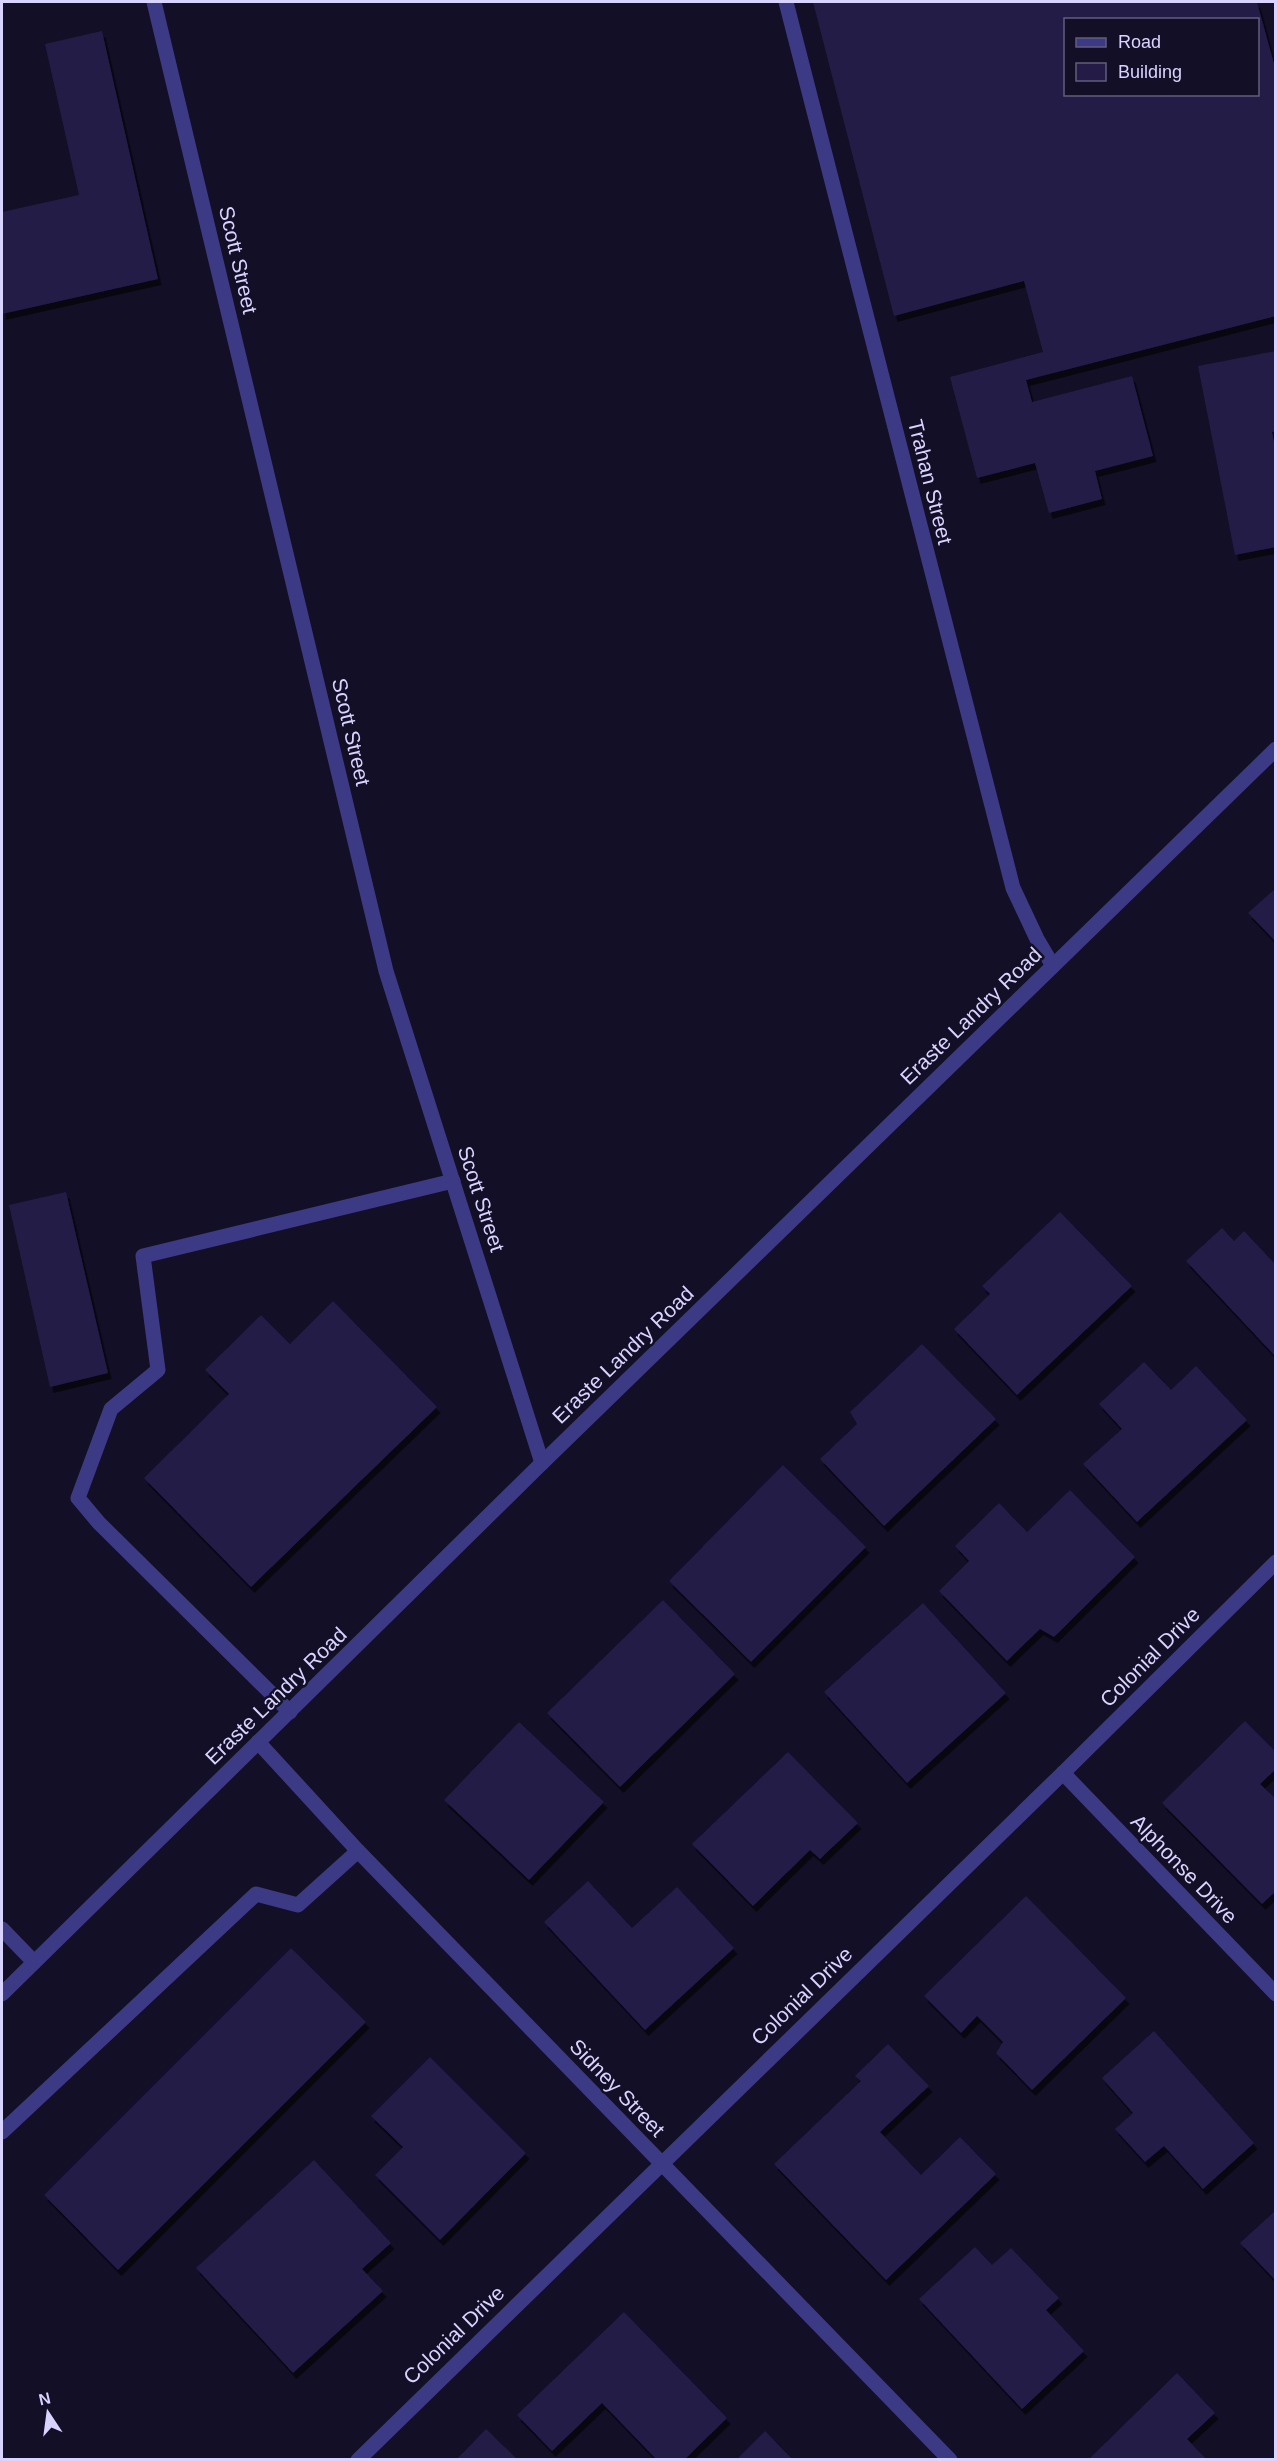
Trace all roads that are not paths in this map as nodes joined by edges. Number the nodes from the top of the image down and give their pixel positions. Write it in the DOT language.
graph roads {
  1 [pos="154,2"];
  2 [pos="786,2"];
  3 [pos="1275,749"];
  4 [pos="1053,966"];
  5 [pos="453,1181"];
  6 [pos="542,1463"];
  7 [pos="1275,1562"];
  8 [pos="290,1712"];
  9 [pos="258,1742"];
  10 [pos="1063,1773"];
  11 [pos="358,1851"];
  12 [pos="2,1929"];
  13 [pos="34,1962"];
  14 [pos="2,1994"];
  15 [pos="1275,1994"];
  16 [pos="2,2132"];
  17 [pos="660,2163"];
  18 [pos="358,2460"];
  19 [pos="950,2460"];
  1 -- 5 [label="street, Scott Street"];
  2 -- 4 [label="street, Trahan Street"];
  3 -- 4 [label="street, Eraste Landry Road"];
  4 -- 6 [label="street, Eraste Landry Road"];
  5 -- 6 [label="street, Scott Street"];
  5 -- 8 [label="street"];
  6 -- 8 [label="street, Eraste Landry Road"];
  7 -- 10 [label="street, Colonial Drive"];
  8 -- 9 [label="street, Eraste Landry Road"];
  9 -- 11 [label="street, Sidney Street"];
  9 -- 13 [label="street, Eraste Landry Road"];
  10 -- 15 [label="street, Alphonse Drive"];
  10 -- 17 [label="street, Colonial Drive"];
  11 -- 16 [label="street"];
  11 -- 17 [label="street, Sidney Street"];
  12 -- 13 [label="street"];
  13 -- 14 [label="street, Eraste Landry Road"];
  17 -- 18 [label="street, Colonial Drive"];
  17 -- 19 [label="street, Sidney Street"];
}
